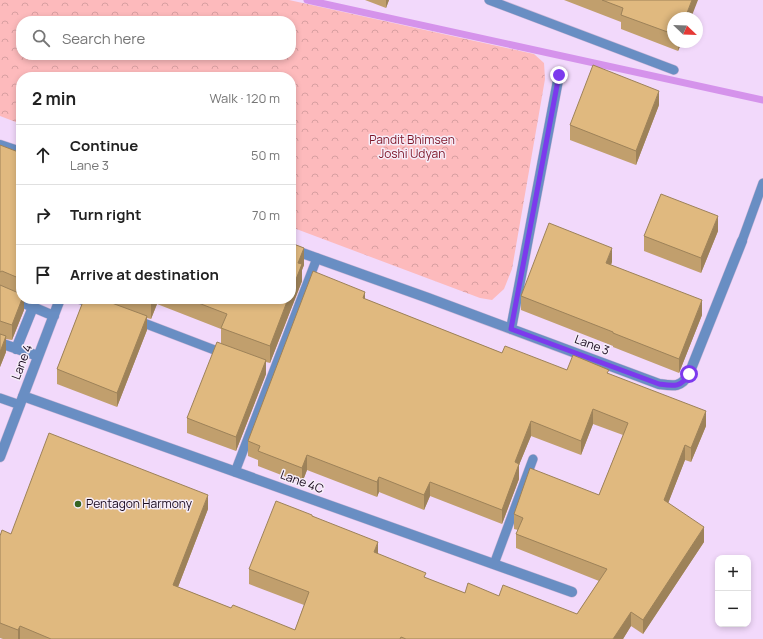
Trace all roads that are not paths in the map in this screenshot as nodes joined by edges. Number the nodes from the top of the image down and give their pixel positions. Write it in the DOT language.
graph roads {
  1 [pos="489,0"];
  2 [pos="674,70"];
  3 [pos="559,75"];
  4 [pos="0,145"];
  5 [pos="16,150"];
  6 [pos="763,184"];
  7 [pos="742,241"];
  8 [pos="296,251"];
  9 [pos="317,258"];
  10 [pos="0,294"];
  11 [pos="16,300"];
  12 [pos="25,304"];
  13 [pos="58,304"];
  14 [pos="92,304"];
  15 [pos="33,307"];
  16 [pos="102,308"];
  17 [pos="54,316"];
  18 [pos="124,316"];
  19 [pos="511,329"];
  20 [pos="0,343"];
  21 [pos="16,349"];
  22 [pos="38,356"];
  23 [pos="236,358"];
  24 [pos="0,398"];
  25 [pos="22,401"];
  26 [pos="0,457"];
  27 [pos="533,459"];
  28 [pos="235,472"];
  29 [pos="494,564"];
  30 [pos="572,592"];
  1 -- 2 [label="lane"];
  3 -- 19 [label="street"];
  4 -- 5 [label="street"];
  6 -- 7 [label="lane, Lane 3"];
  7 -- 19 [label="street, Lane 3"];
  8 -- 9 [label="street, Lane 3"];
  9 -- 19 [label="street, Lane 3"];
  9 -- 28 [label="lane"];
  10 -- 11 [label="street"];
  12 -- 15 [label="street"];
  13 -- 17 [label="street, Lane 4"];
  14 -- 16 [label="lane"];
  15 -- 17 [label="street"];
  15 -- 21 [label="street"];
  17 -- 22 [label="street, Lane 4"];
  18 -- 23 [label="lane"];
  20 -- 21 [label="street"];
  21 -- 22 [label="street"];
  22 -- 25 [label="street, Lane 4"];
  24 -- 25 [label="lane"];
  25 -- 26 [label="street, Lane 4"];
  25 -- 28 [label="street, Lane 4C"];
  27 -- 29 [label="lane"];
  28 -- 29 [label="street, Lane 4C"];
  29 -- 30 [label="street, Lane 4C"];
}
